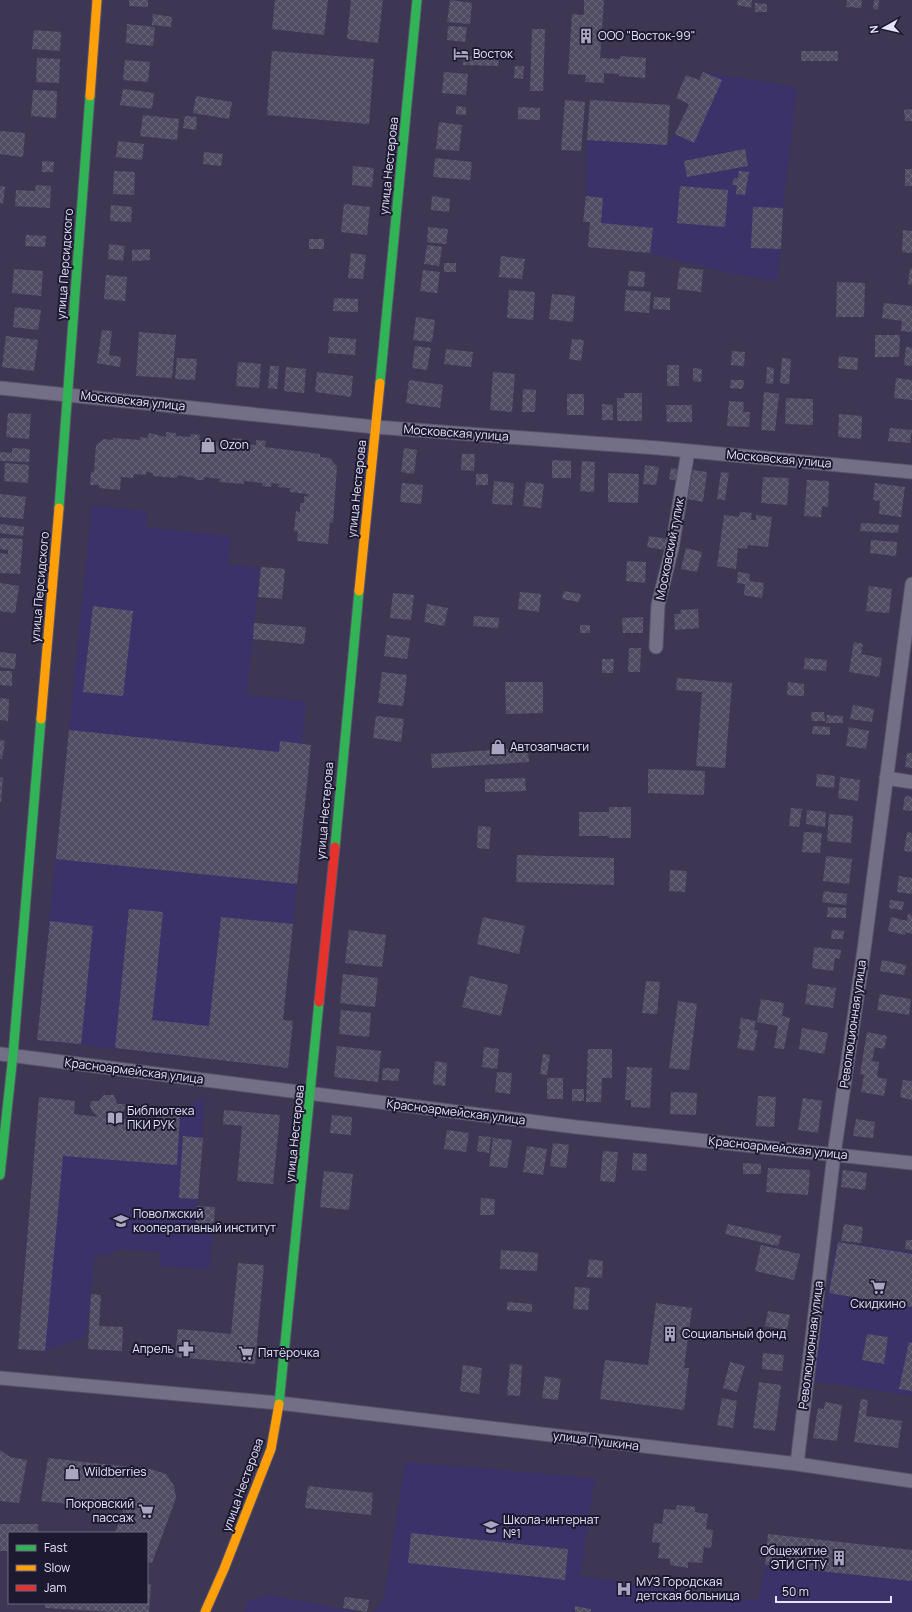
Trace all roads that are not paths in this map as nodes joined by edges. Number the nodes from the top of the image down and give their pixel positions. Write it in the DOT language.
graph roads {
  1 [pos="97,0"];
  2 [pos="417,0"];
  3 [pos="0,388"];
  4 [pos="68,394"];
  5 [pos="375,427"];
  6 [pos="688,451"];
  7 [pos="912,472"];
  8 [pos="912,584"];
  9 [pos="656,648"];
  10 [pos="886,778"];
  11 [pos="912,782"];
  12 [pos="0,1054"];
  13 [pos="13,1056"];
  14 [pos="311,1094"];
  15 [pos="834,1154"];
  16 [pos="912,1163"];
  17 [pos="0,1175"];
  18 [pos="0,1378"];
  19 [pos="279,1403"];
  20 [pos="797,1464"];
  21 [pos="912,1481"];
  22 [pos="205,1612"];
  1 -- 4 [label="main road, улица Персидского"];
  2 -- 5 [label="main road, улица Нестерова"];
  3 -- 4 [label="street, Московская улица"];
  4 -- 5 [label="street, Московская улица"];
  4 -- 13 [label="main road, улица Персидского"];
  5 -- 6 [label="street, Московская улица"];
  5 -- 14 [label="main road, улица Нестерова"];
  6 -- 7 [label="street, Московская улица"];
  6 -- 9 [label="street, Московский тупик"];
  8 -- 10 [label="street, Революционная улица"];
  10 -- 11 [label="street"];
  10 -- 15 [label="street, Революционная улица"];
  12 -- 13 [label="street, Красноармейская улица"];
  13 -- 14 [label="street, Красноармейская улица"];
  13 -- 17 [label="main road, улица Персидского"];
  14 -- 15 [label="street, Красноармейская улица"];
  14 -- 19 [label="main road, улица Нестерова"];
  15 -- 16 [label="street, Красноармейская улица"];
  15 -- 20 [label="street, Революционная улица"];
  18 -- 19 [label="street, улица Пушкина"];
  19 -- 20 [label="street, улица Пушкина"];
  19 -- 22 [label="main road, улица Нестерова"];
  20 -- 21 [label="street, улица Пушкина"];
}
